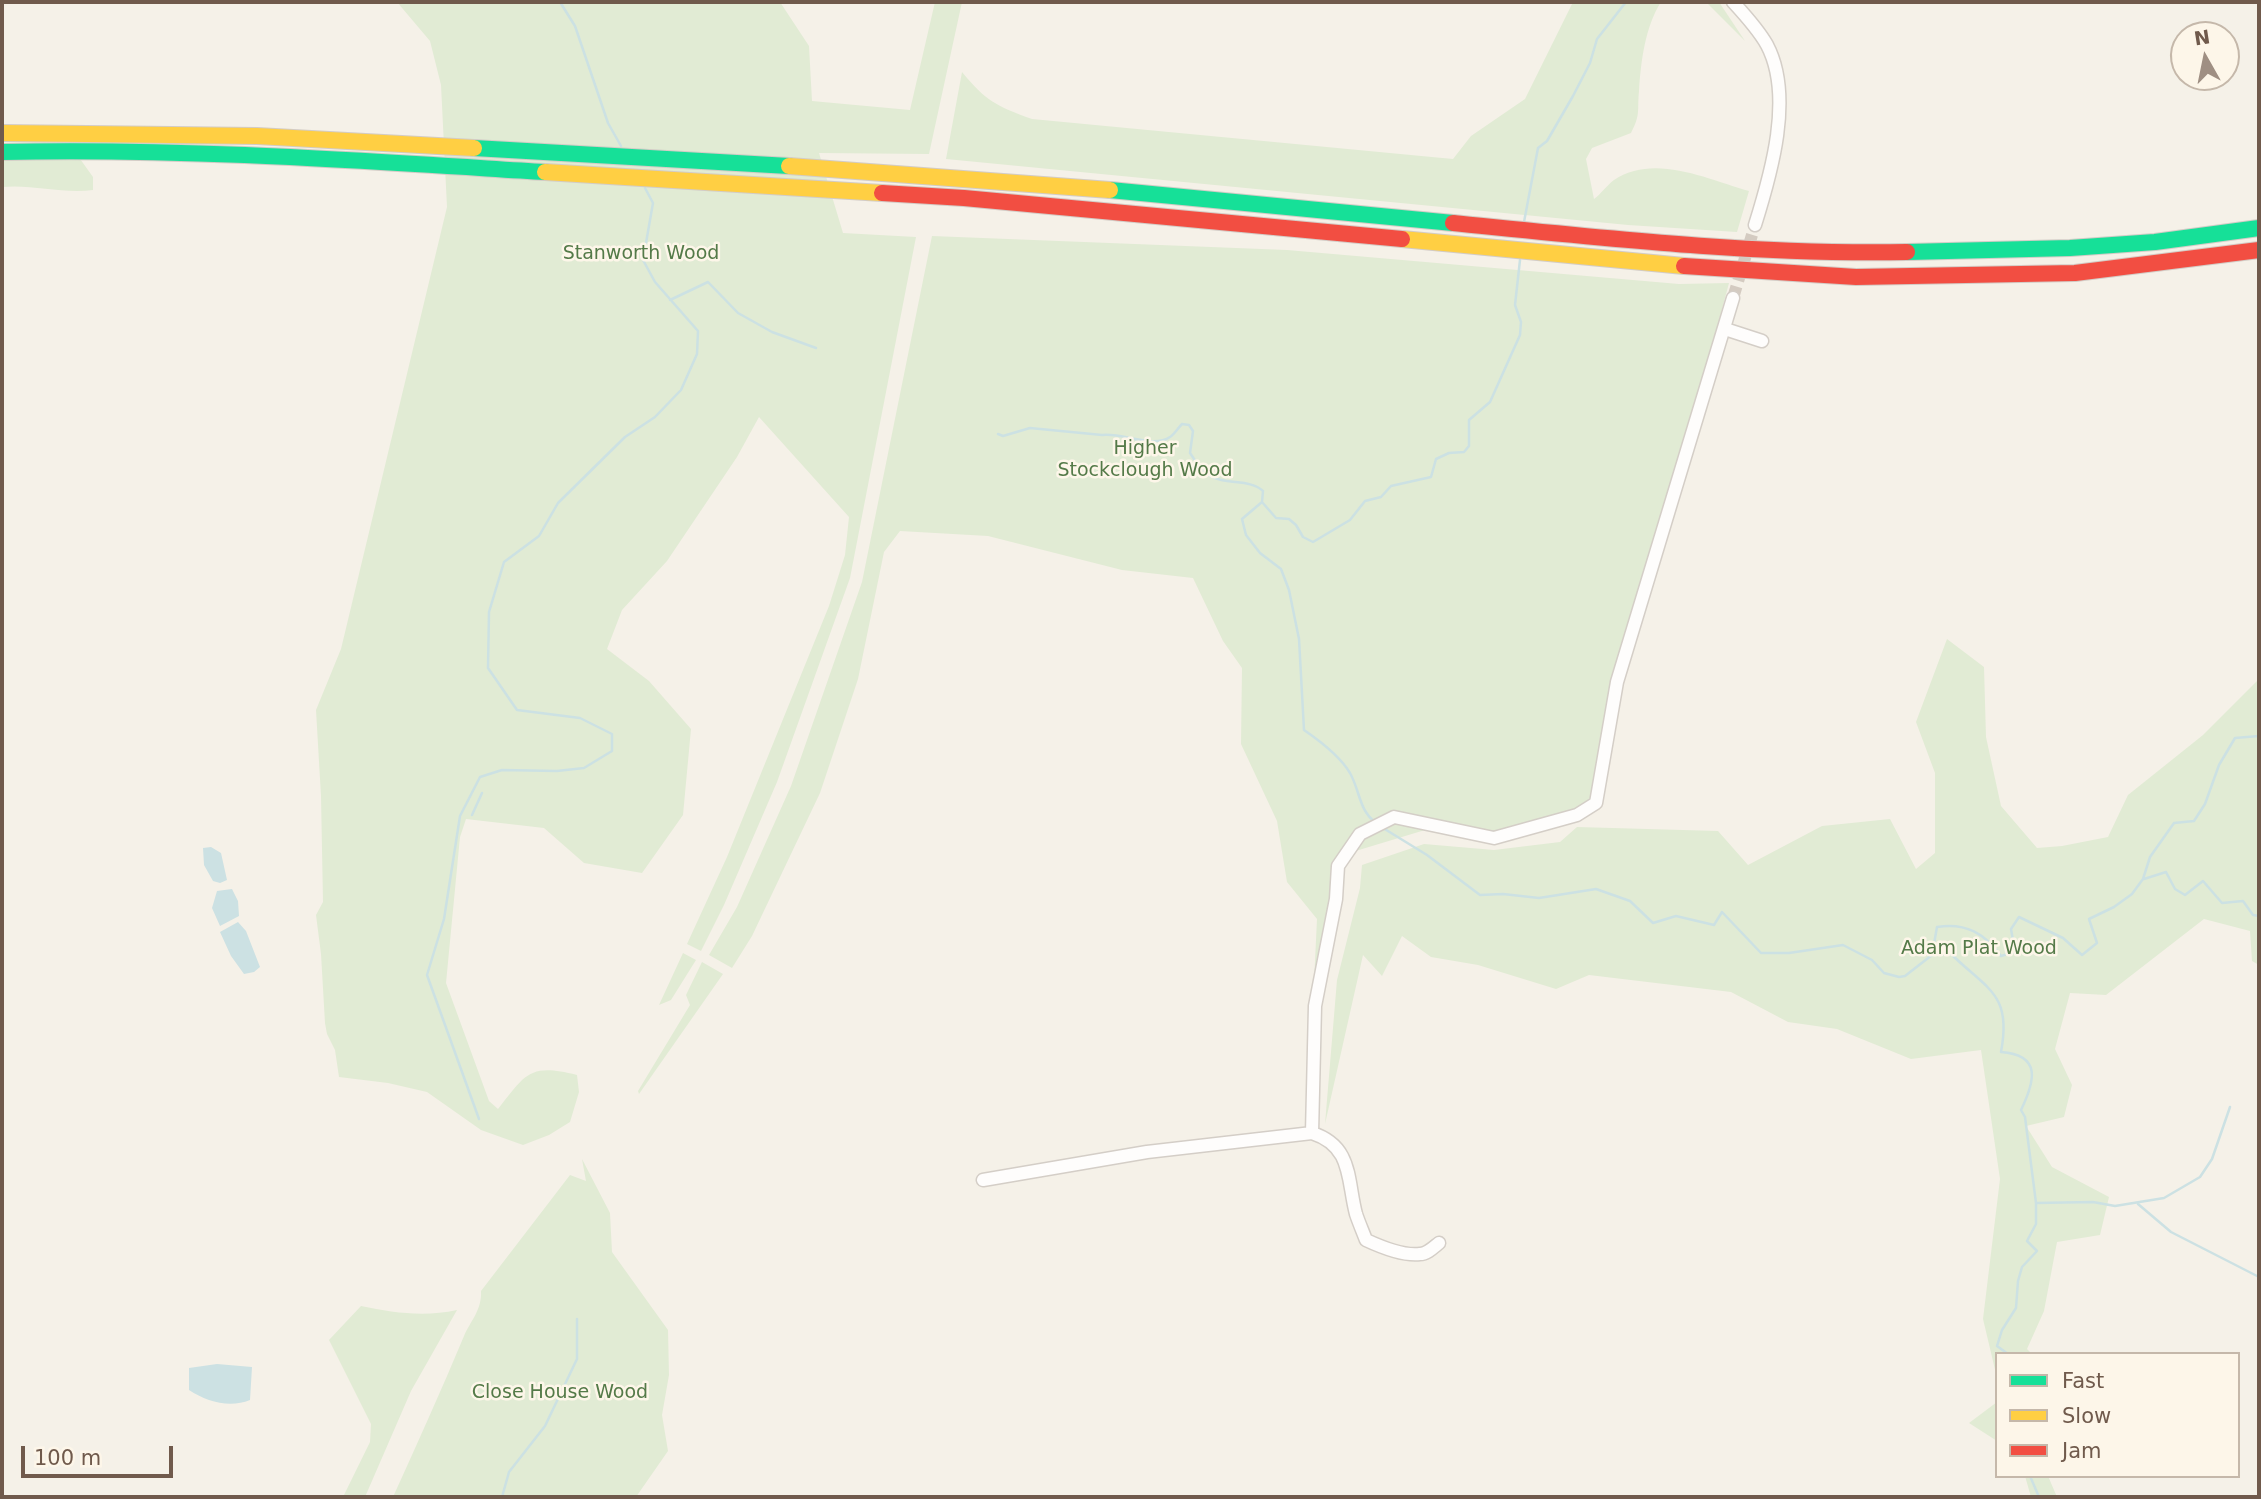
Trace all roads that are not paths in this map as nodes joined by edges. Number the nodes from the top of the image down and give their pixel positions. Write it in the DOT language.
graph roads {
  1 [pos="1733,2"];
  2 [pos="2,134"];
  3 [pos="2,152"];
  4 [pos="1755,225"];
  5 [pos="2259,228"];
  6 [pos="2259,250"];
  7 [pos="1733,298"];
  8 [pos="1725,329"];
  9 [pos="1762,341"];
  10 [pos="1312,1133"];
  11 [pos="983,1180"];
  12 [pos="1439,1243"];
  1 -- 4 [label="street"];
  2 -- 5 [label="highway"];
  3 -- 6 [label="highway"];
  7 -- 8 [label="street"];
  8 -- 9 [label="street"];
  8 -- 10 [label="street"];
  10 -- 11 [label="street"];
  10 -- 12 [label="street"];
}
